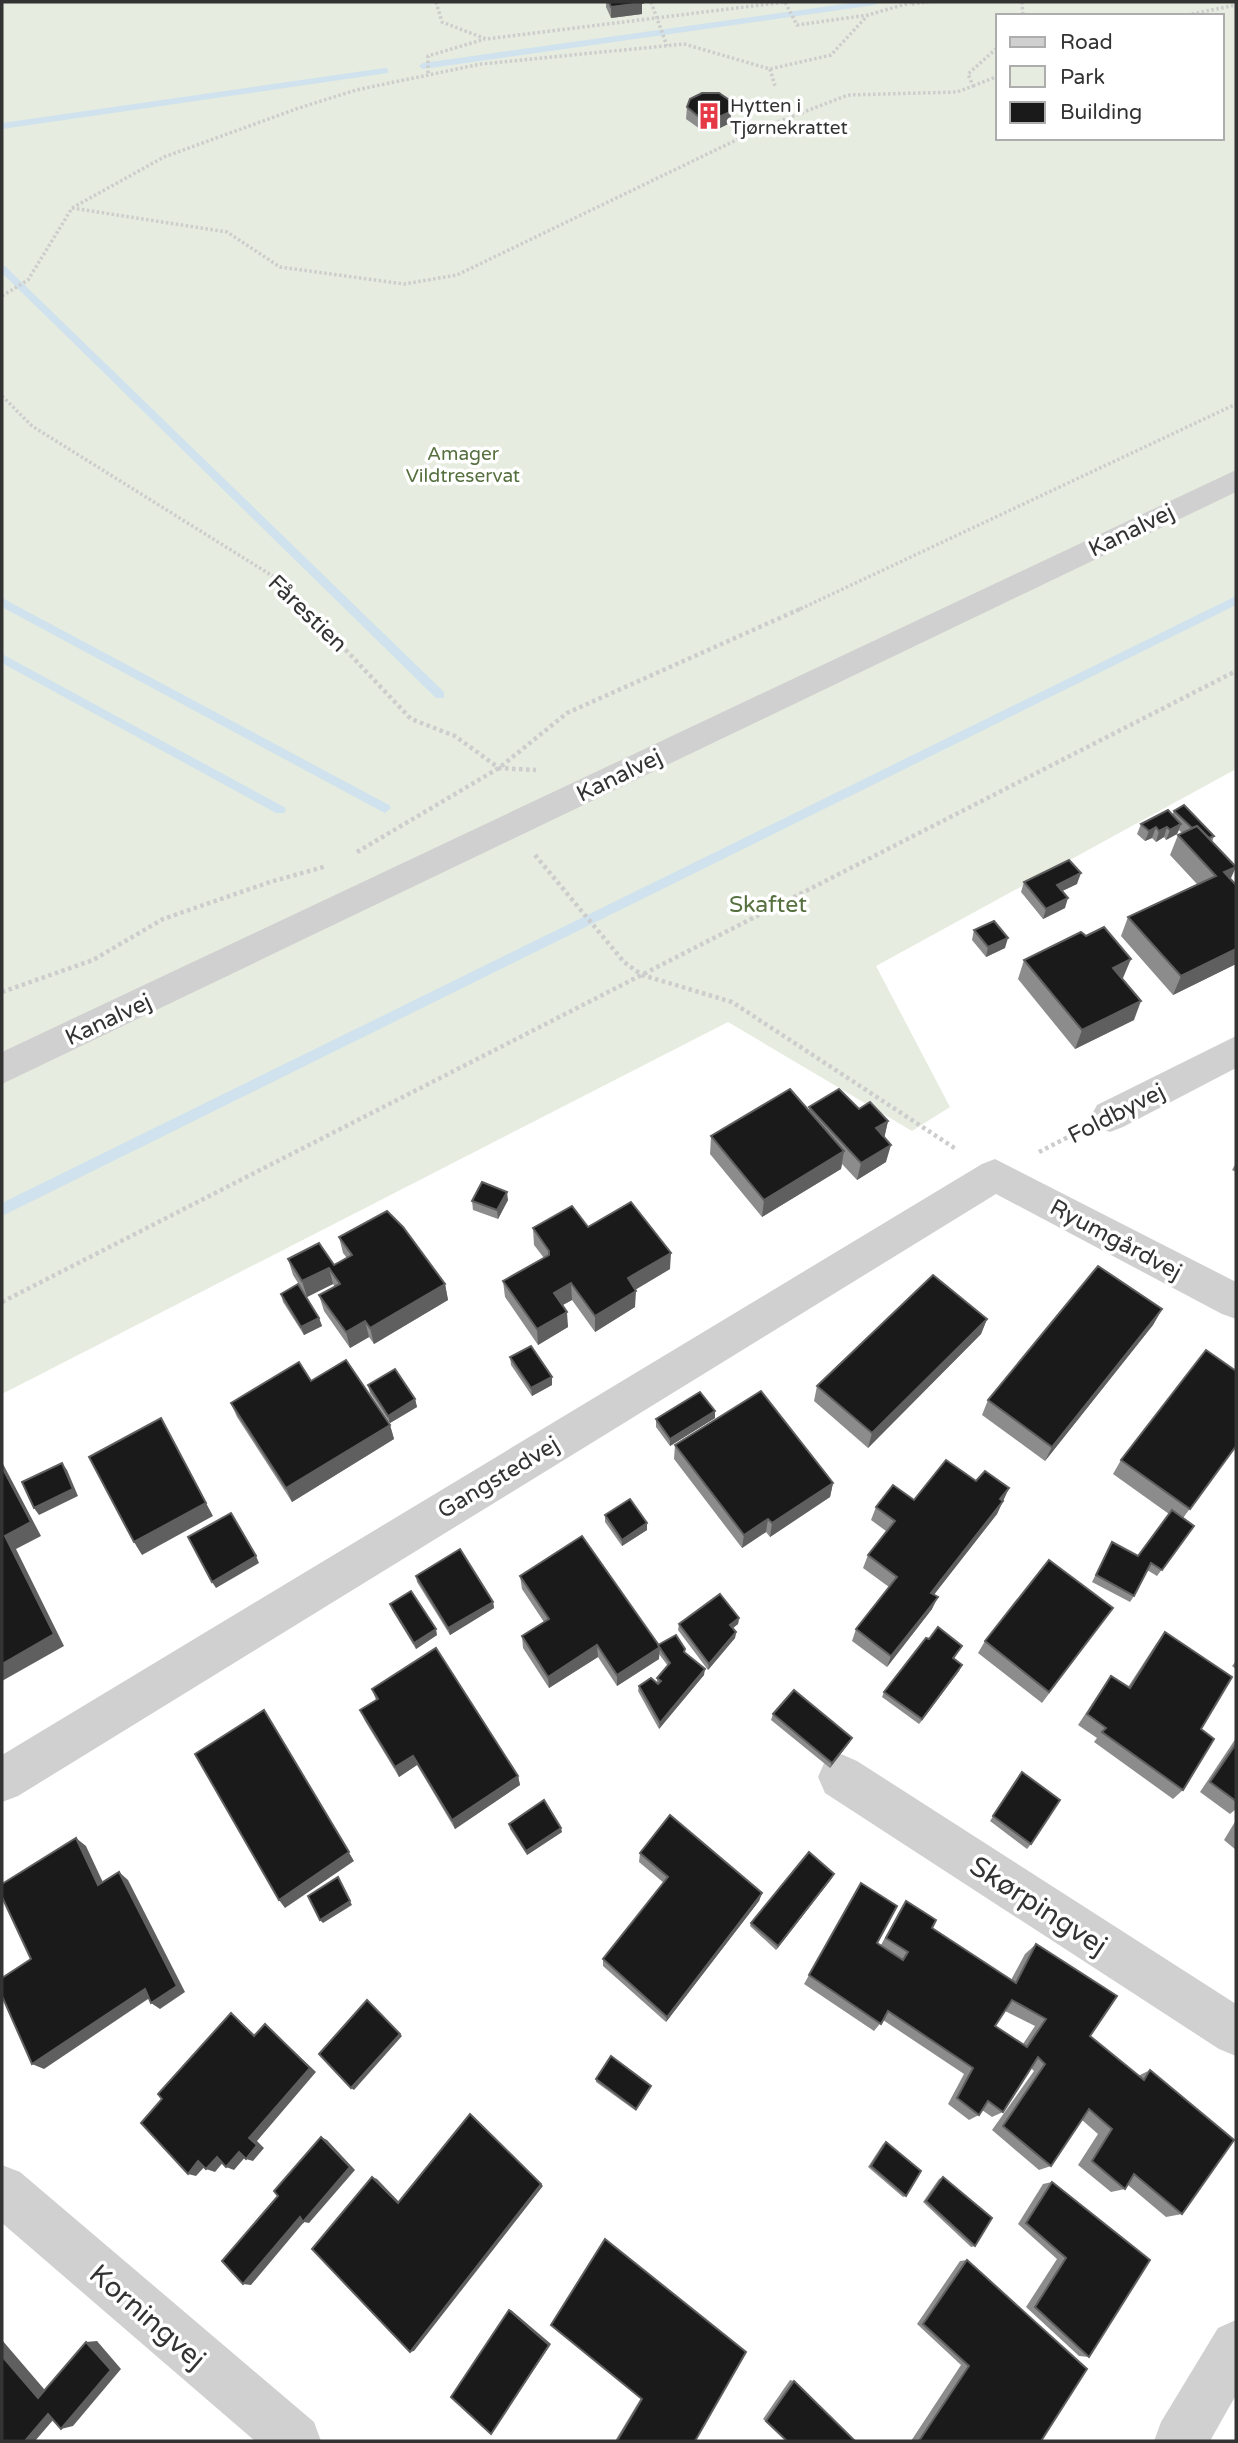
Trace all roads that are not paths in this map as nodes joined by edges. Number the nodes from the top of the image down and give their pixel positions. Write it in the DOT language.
graph roads {
  1 [pos="1236,480"];
  2 [pos="1236,1051"];
  3 [pos="2,1069"];
  4 [pos="1110,1116"];
  5 [pos="995,1175"];
  6 [pos="1236,1303"];
  7 [pos="841,1777"];
  8 [pos="2,1780"];
  9 [pos="1236,2032"];
  10 [pos="2,2190"];
  11 [pos="1236,2346"];
  12 [pos="295,2441"];
  13 [pos="1180,2441"];
  1 -- 3 [label="street, Kanalvej"];
  2 -- 4 [label="street, Foldbyvej"];
  5 -- 6 [label="street, Ryumgårdvej"];
  5 -- 8 [label="street, Gangstedvej"];
  7 -- 9 [label="street, Skørpingvej"];
  10 -- 12 [label="street, Korningvej"];
  11 -- 13 [label="street"];
}
